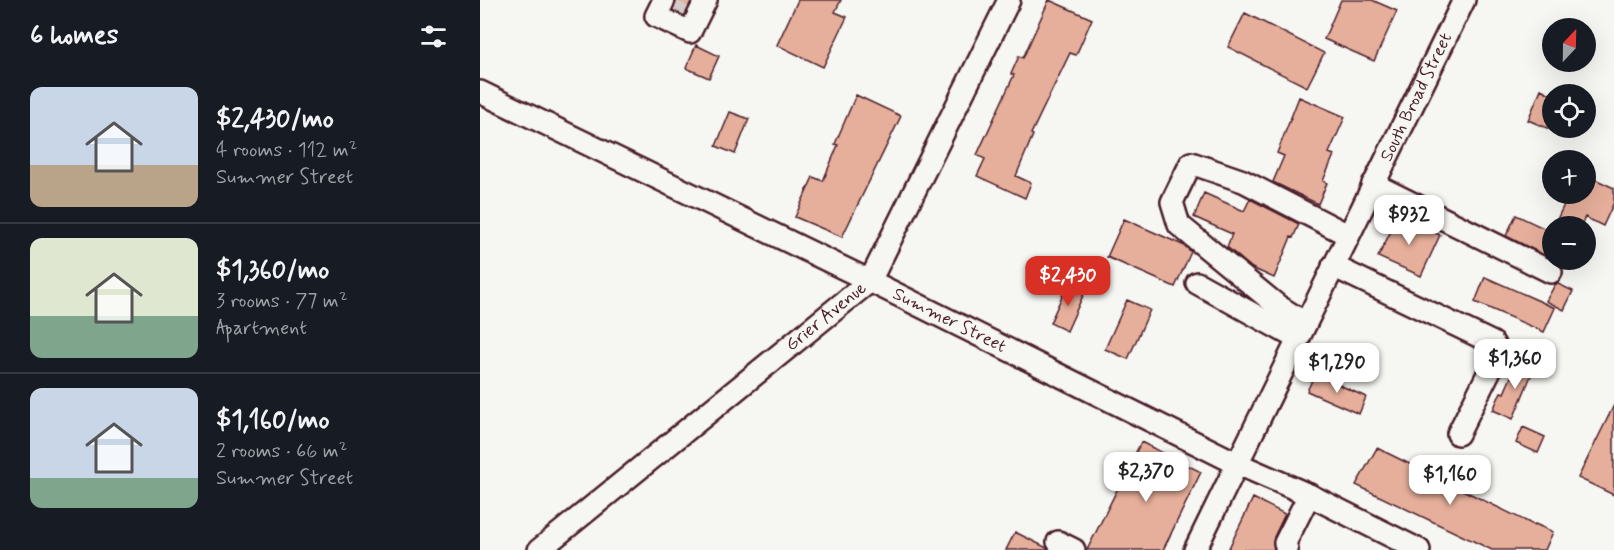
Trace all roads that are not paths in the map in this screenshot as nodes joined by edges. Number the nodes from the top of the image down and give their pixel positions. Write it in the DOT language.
graph roads {
  1 [pos="1009,0"];
  2 [pos="1464,0"];
  3 [pos="661,3"];
  4 [pos="698,8"];
  5 [pos="480,92"];
  6 [pos="1373,184"];
  7 [pos="1348,235"];
  8 [pos="1333,266"];
  9 [pos="1551,272"];
  10 [pos="870,281"];
  11 [pos="1197,284"];
  12 [pos="1301,331"];
  13 [pos="1458,434"];
  14 [pos="1238,464"];
  15 [pos="1309,495"];
  16 [pos="539,550"];
  17 [pos="1195,550"];
  18 [pos="1287,550"];
  19 [pos="1419,550"];
  1 -- 10 [label="street, Grier Avenue"];
  2 -- 6 [label="street, South Broad Street"];
  3 -- 4 [label="street"];
  5 -- 10 [label="street, Summer Street"];
  6 -- 7 [label="street, South Broad Street"];
  6 -- 9 [label="street"];
  7 -- 8 [label="street, South Broad Street"];
  7 -- 12 [label="street"];
  8 -- 12 [label="street, South Broad Street"];
  8 -- 13 [label="street"];
  10 -- 14 [label="street, Summer Street"];
  10 -- 16 [label="street, Grier Avenue"];
  11 -- 12 [label="street"];
  12 -- 14 [label="street, South Broad Street"];
  14 -- 15 [label="street, Summer Street"];
  14 -- 17 [label="street, South Broad Street"];
  15 -- 18 [label="street"];
  15 -- 19 [label="street, Summer Street"];
}
